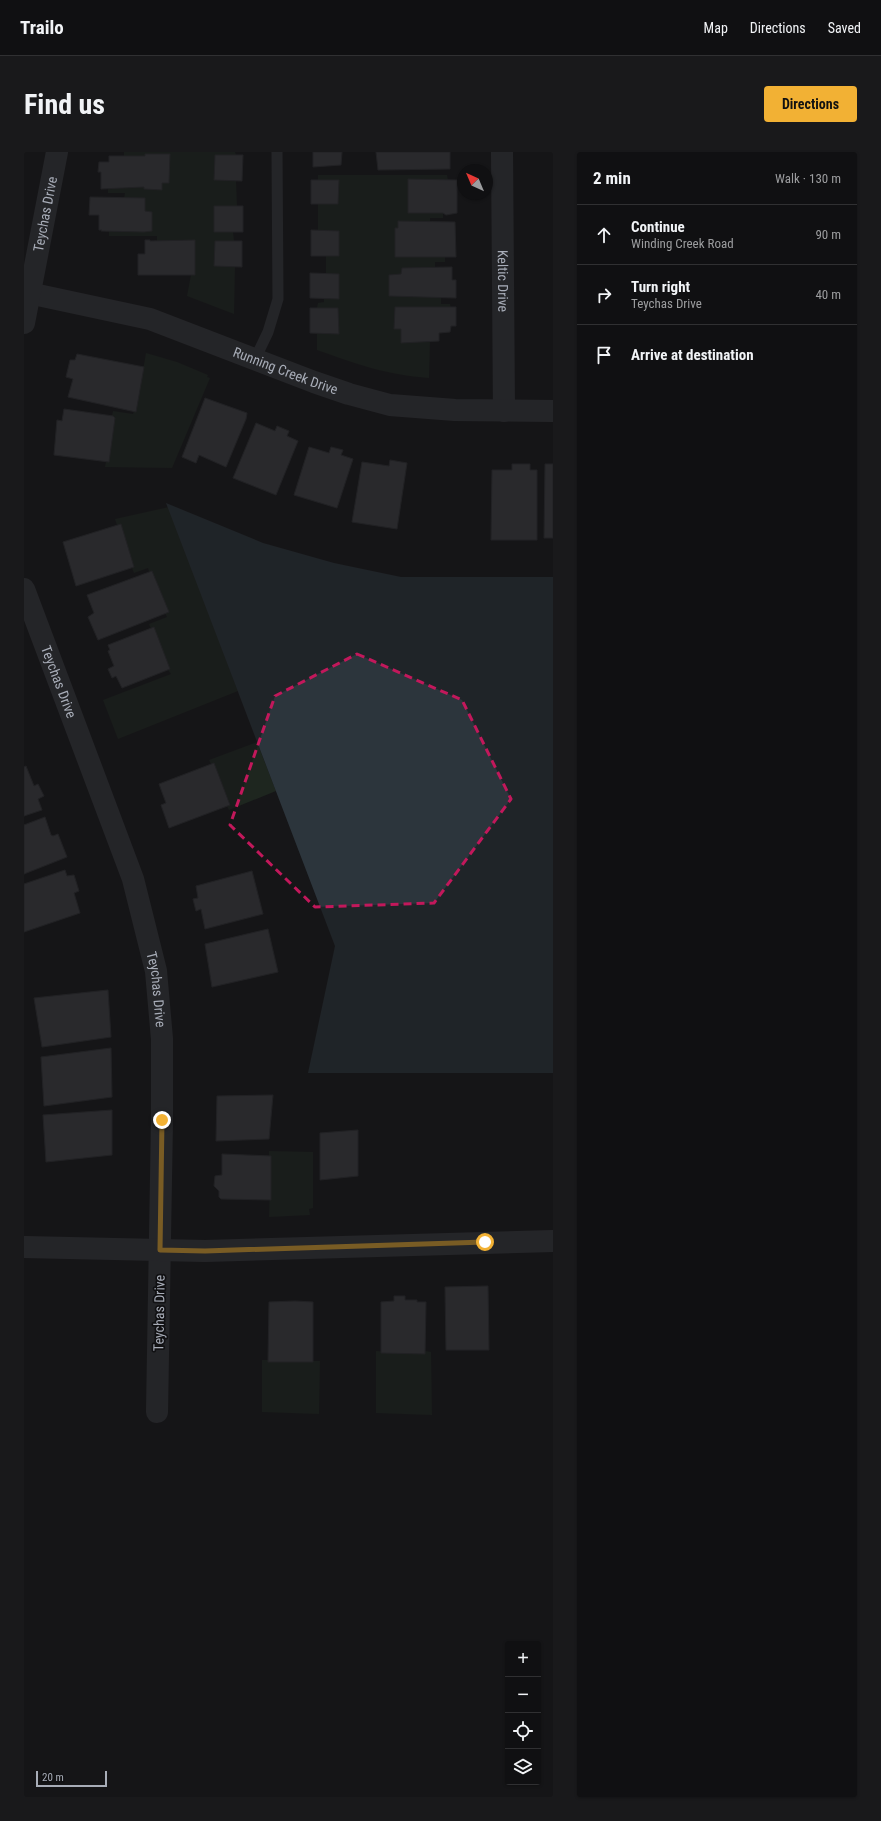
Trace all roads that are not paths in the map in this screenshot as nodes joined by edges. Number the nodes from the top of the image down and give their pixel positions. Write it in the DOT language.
graph roads {
  1 [pos="57,152"];
  2 [pos="277,152"];
  3 [pos="502,152"];
  4 [pos="27,292"];
  5 [pos="24,323"];
  6 [pos="255,359"];
  7 [pos="553,410"];
  8 [pos="504,411"];
  9 [pos="24,589"];
  10 [pos="553,1241"];
  11 [pos="24,1248"];
  12 [pos="160,1250"];
  13 [pos="157,1412"];
  1 -- 4 [label="street, Teychas Drive"];
  2 -- 6 [label="lane"];
  3 -- 8 [label="street, Keltic Drive"];
  4 -- 5 [label="street, Teychas Drive"];
  4 -- 6 [label="street, Running Creek Drive"];
  6 -- 8 [label="street, Running Creek Drive"];
  7 -- 8 [label="street, Running Creek Drive"];
  9 -- 12 [label="street, Teychas Drive"];
  10 -- 12 [label="street"];
  11 -- 12 [label="street"];
  12 -- 13 [label="street, Teychas Drive"];
}
